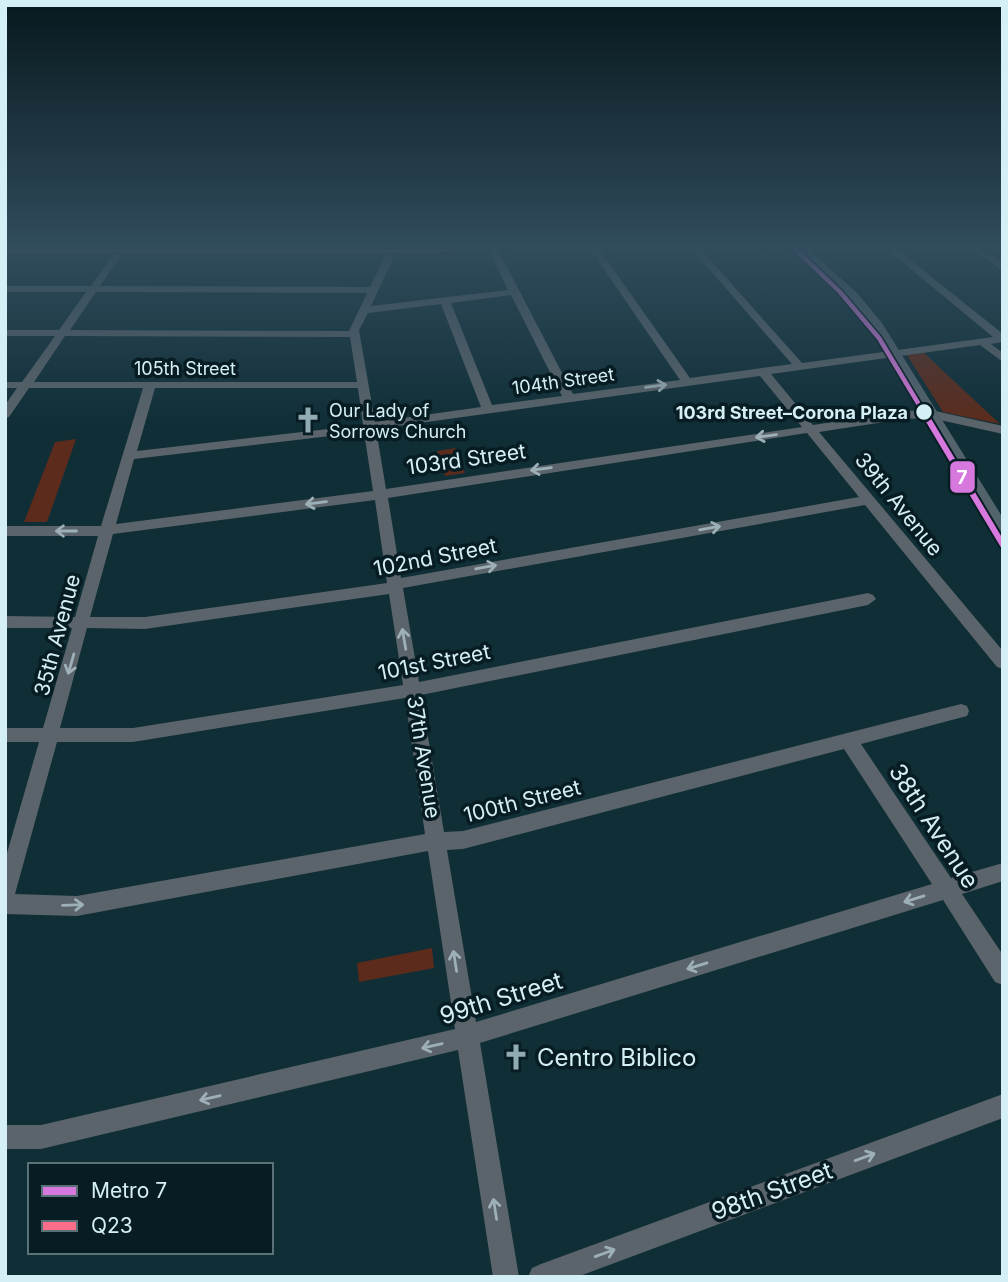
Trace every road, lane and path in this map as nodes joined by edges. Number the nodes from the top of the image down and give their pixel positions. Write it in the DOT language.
graph roads {
  1 [pos="77,306"];
  2 [pos="365,306"];
  3 [pos="401,306"];
  4 [pos="447,306"];
  5 [pos="521,306"];
  6 [pos="634,306"];
  7 [pos="746,306"];
  8 [pos="861,306"];
  9 [pos="961,306"];
  10 [pos="363,310"];
  11 [pos="5,333"];
  12 [pos="57,333"];
  13 [pos="355,334"];
  14 [pos="1002,339"];
  15 [pos="982,342"];
  16 [pos="894,354"];
  17 [pos="1003,359"];
  18 [pos="800,367"];
  19 [pos="763,372"];
  20 [pos="687,382"];
  21 [pos="15,385"];
  22 [pos="150,385"];
  23 [pos="364,385"];
  24 [pos="569,398"];
  25 [pos="5,399"];
  26 [pos="488,409"];
  27 [pos="5,414"];
  28 [pos="931,414"];
  29 [pos="371,427"];
  30 [pos="811,429"];
  31 [pos="1003,430"];
  32 [pos="128,456"];
  33 [pos="382,494"];
  34 [pos="869,500"];
  35 [pos="1001,527"];
  36 [pos="107,530"];
  37 [pos="5,531"];
  38 [pos="395,586"];
  39 [pos="867,599"];
  40 [pos="5,622"];
  41 [pos="82,622"];
  42 [pos="1003,663"];
  43 [pos="413,689"];
  44 [pos="961,711"];
  45 [pos="5,735"];
  46 [pos="51,735"];
  47 [pos="849,740"];
  48 [pos="437,843"];
  49 [pos="1003,872"];
  50 [pos="946,889"];
  51 [pos="5,896"];
  52 [pos="5,904"];
  53 [pos="1003,974"];
  54 [pos="466,1036"];
  55 [pos="1003,1106"];
  56 [pos="5,1137"];
  57 [pos="506,1277"];
  58 [pos="541,1277"];
  1 -- 12 [label="street"];
  2 -- 10 [label="street, 37th Avenue"];
  3 -- 10 [label="street"];
  4 -- 26 [label="street"];
  5 -- 24 [label="street"];
  6 -- 20 [label="street"];
  7 -- 18 [label="street"];
  8 -- 16 [label="main road"];
  9 -- 14 [label="street"];
  10 -- 13 [label="street, 37th Avenue"];
  11 -- 12 [label="street"];
  12 -- 13 [label="street"];
  12 -- 21 [label="street"];
  13 -- 23 [label="street, 37th Avenue"];
  14 -- 15 [label="street, 104th Street"];
  15 -- 16 [label="street, 104th Street"];
  15 -- 17 [label="street"];
  16 -- 18 [label="street, 104th Street"];
  16 -- 28 [label="main road"];
  18 -- 19 [label="street, 104th Street"];
  19 -- 20 [label="street, 104th Street"];
  19 -- 30 [label="street, 39th Avenue"];
  24 -- 20 [label="street, 104th Street, one-way"];
  21 -- 22 [label="street, 105th Street"];
  21 -- 25 [label="street"];
  21 -- 27 [label="street"];
  22 -- 23 [label="street, 105th Street"];
  22 -- 32 [label="street, 35th Avenue"];
  23 -- 29 [label="street, 37th Avenue"];
  24 -- 26 [label="street, 104th Street"];
  26 -- 29 [label="street, 104th Street"];
  28 -- 30 [label="street, 103rd Street"];
  28 -- 31 [label="street, 103rd Street"];
  28 -- 35 [label="main road"];
  29 -- 32 [label="street, 104th Street"];
  29 -- 33 [label="street, 37th Avenue"];
  30 -- 33 [label="street, 103rd Street, one-way"];
  30 -- 34 [label="street, 39th Avenue"];
  32 -- 36 [label="street, 35th Avenue"];
  33 -- 36 [label="street, 103rd Street, one-way"];
  33 -- 38 [label="street, 37th Avenue"];
  38 -- 34 [label="street, 102nd Street, one-way"];
  34 -- 42 [label="street, 39th Avenue"];
  36 -- 37 [label="street, 103rd Street, one-way"];
  36 -- 41 [label="street, 35th Avenue"];
  38 -- 41 [label="street, 102nd Street"];
  43 -- 38 [label="street, 37th Avenue, one-way"];
  39 -- 43 [label="street, 101st Street"];
  40 -- 41 [label="street, 102nd Street"];
  41 -- 46 [label="street, 35th Avenue, one-way"];
  43 -- 46 [label="street, 101st Street"];
  43 -- 48 [label="street, 37th Avenue"];
  44 -- 47 [label="street, 100th Street"];
  45 -- 46 [label="street, 101st Street"];
  46 -- 51 [label="street, 35th Avenue"];
  47 -- 48 [label="street, 100th Street"];
  47 -- 50 [label="street, 38th Avenue"];
  52 -- 48 [label="street, 100th Street, one-way"];
  54 -- 48 [label="street, 37th Avenue, one-way"];
  49 -- 50 [label="street, 99th Street"];
  50 -- 53 [label="street, 38th Avenue"];
  50 -- 54 [label="street, 99th Street, one-way"];
  54 -- 56 [label="street, 99th Street, one-way"];
  57 -- 54 [label="street, 37th Avenue, one-way"];
  58 -- 55 [label="street, 98th Street, one-way"];
}
